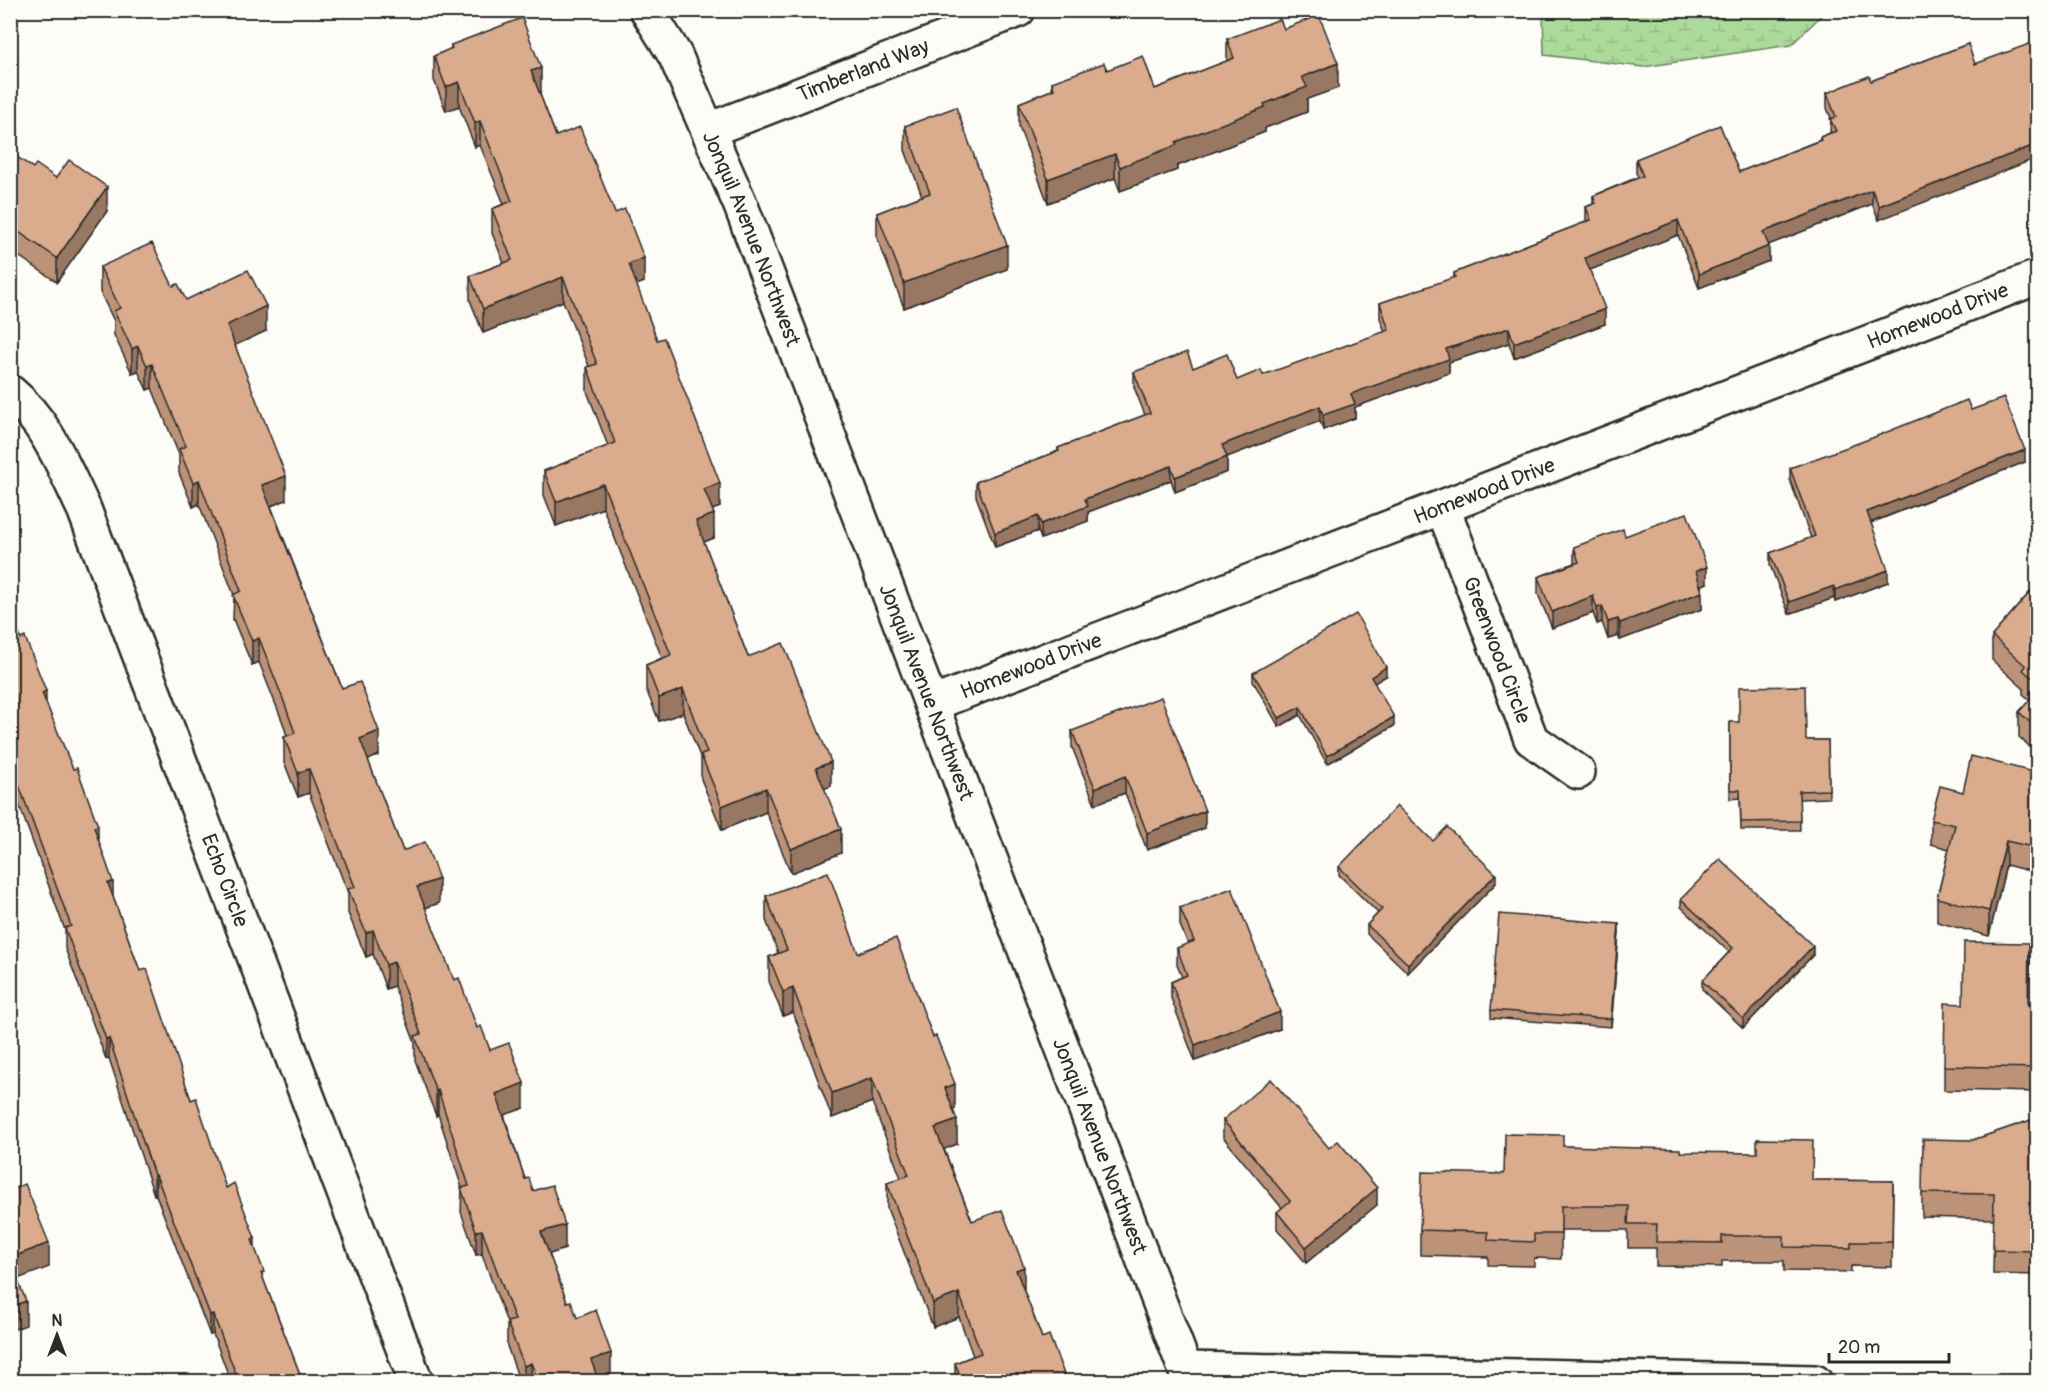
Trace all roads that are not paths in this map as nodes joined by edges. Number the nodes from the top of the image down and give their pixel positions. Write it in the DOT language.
graph roads {
  1 [pos="647,10"];
  2 [pos="1018,10"];
  3 [pos="709,130"];
  4 [pos="2037,277"];
  5 [pos="10,392"];
  6 [pos="1443,508"];
  7 [pos="932,704"];
  8 [pos="1578,772"];
  9 [pos="1188,1375"];
  10 [pos="416,1382"];
  11 [pos="1815,1382"];
  1 -- 3 [label="street, Jonquil Avenue Northwest"];
  2 -- 3 [label="street, Timberland Way"];
  3 -- 7 [label="street, Jonquil Avenue Northwest"];
  4 -- 6 [label="street, Homewood Drive"];
  5 -- 10 [label="street, Echo Circle"];
  6 -- 7 [label="street, Homewood Drive"];
  6 -- 8 [label="street, Greenwood Circle"];
  7 -- 9 [label="street, Jonquil Avenue Northwest"];
  9 -- 11 [label="street"];
}
